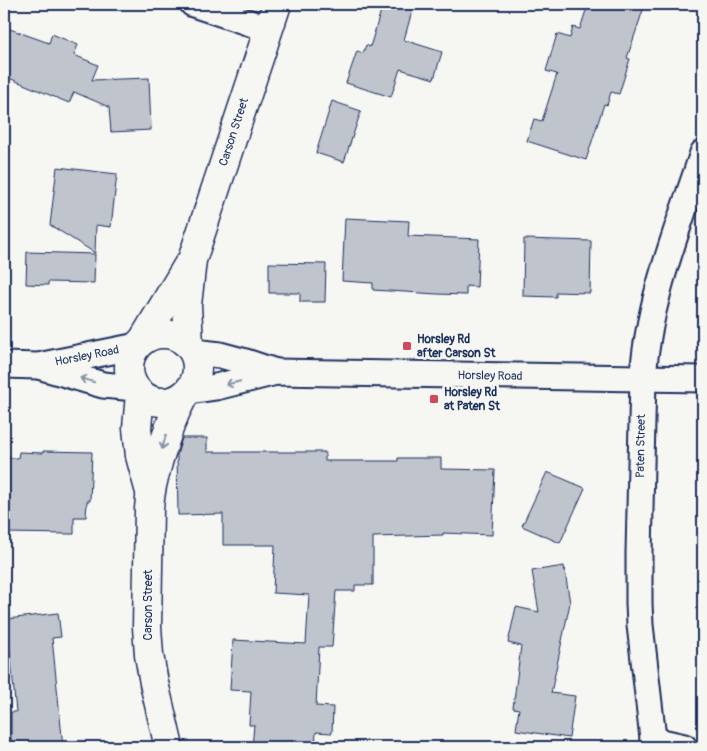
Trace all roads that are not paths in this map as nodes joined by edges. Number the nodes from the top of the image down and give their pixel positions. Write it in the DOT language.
graph roads {
  1 [pos="194,4"];
  2 [pos="272,16"];
  3 [pos="703,153"];
  4 [pos="192,260"];
  5 [pos="140,343"];
  6 [pos="191,349"];
  7 [pos="4,365"];
  8 [pos="38,366"];
  9 [pos="276,372"];
  10 [pos="643,378"];
  11 [pos="703,379"];
  12 [pos="137,391"];
  13 [pos="186,394"];
  14 [pos="150,492"];
  15 [pos="654,744"];
  16 [pos="169,747"];
  17 [pos="684,747"];
  1 -- 2 [label="street"];
  2 -- 4 [label="street, Carson Street"];
  3 -- 10 [label="street, Paten Street"];
  4 -- 5 [label="street, Carson Street"];
  4 -- 6 [label="street, Carson Street"];
  5 -- 6 [label="street"];
  5 -- 8 [label="street, Horsley Road"];
  5 -- 12 [label="street"];
  6 -- 9 [label="street, Horsley Road"];
  6 -- 13 [label="street"];
  7 -- 8 [label="street, Horsley Road"];
  12 -- 8 [label="street, Horsley Road, one-way"];
  9 -- 10 [label="street, Horsley Road"];
  9 -- 13 [label="street, Horsley Road, one-way"];
  10 -- 11 [label="street, Horsley Road"];
  10 -- 15 [label="street, Paten Street"];
  12 -- 13 [label="street"];
  12 -- 14 [label="street, Carson Street"];
  13 -- 14 [label="street, Carson Street, one-way"];
  14 -- 16 [label="street, Carson Street"];
  15 -- 17 [label="street"];
}
